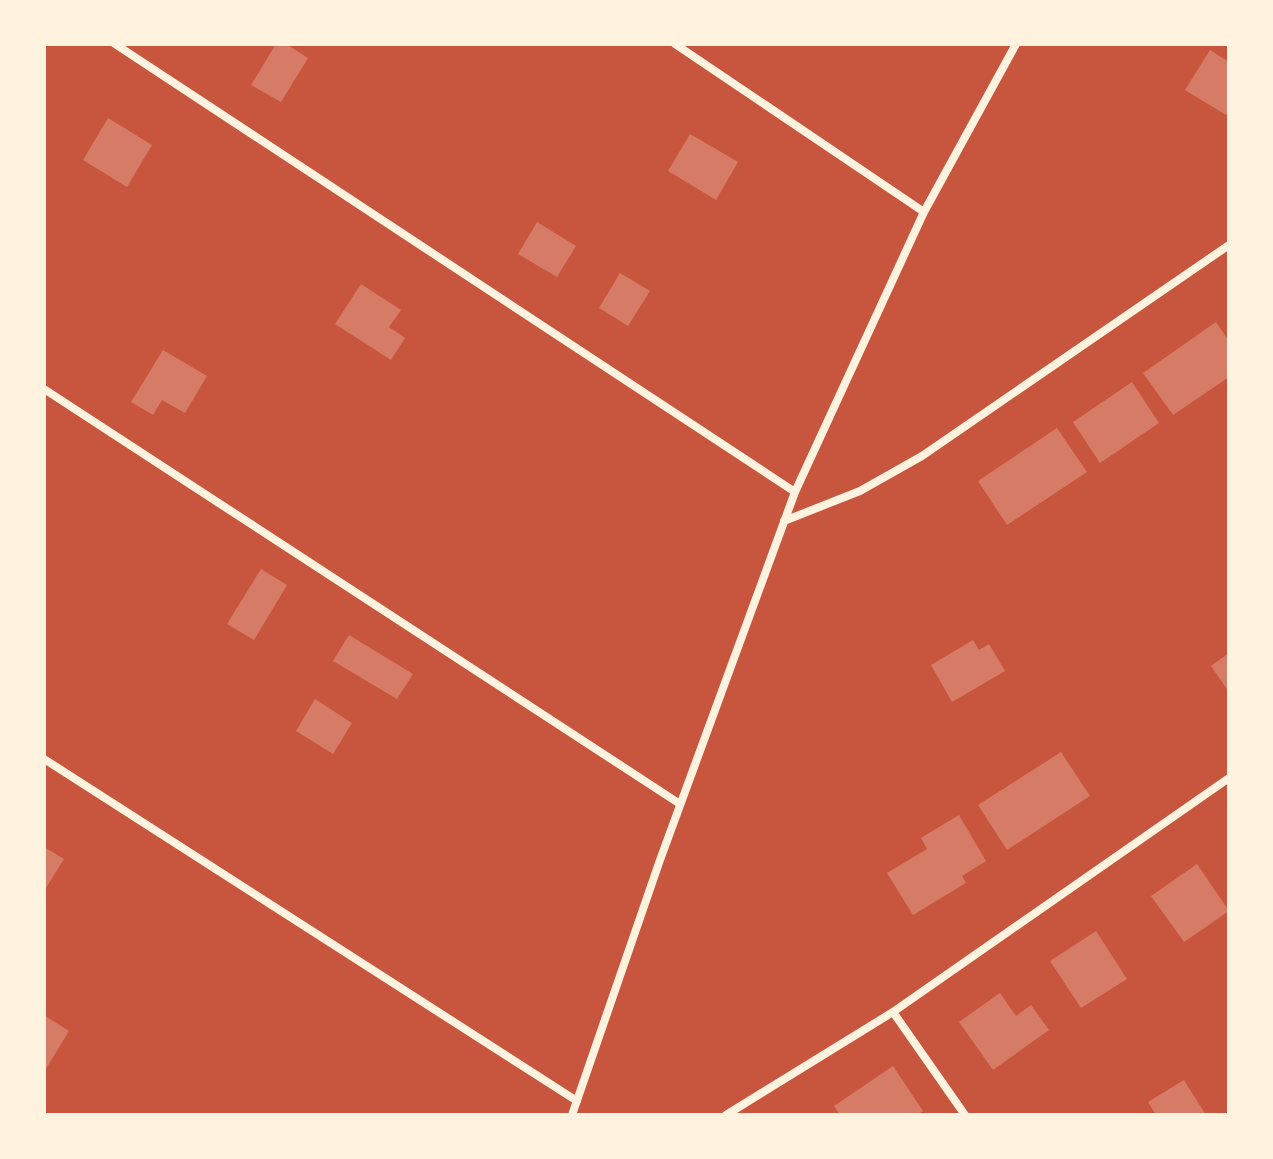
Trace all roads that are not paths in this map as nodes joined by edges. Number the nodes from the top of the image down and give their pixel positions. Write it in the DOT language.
graph roads {
  1 [pos="115,44"];
  2 [pos="675,44"];
  3 [pos="1016,44"];
  4 [pos="924,212"];
  5 [pos="1229,245"];
  6 [pos="44,389"];
  7 [pos="795,492"];
  8 [pos="784,521"];
  9 [pos="44,759"];
  10 [pos="1229,778"];
  11 [pos="680,804"];
  12 [pos="893,1012"];
  13 [pos="577,1101"];
  14 [pos="572,1115"];
  15 [pos="726,1115"];
  16 [pos="965,1115"];
  1 -- 7 [label="street"];
  2 -- 4 [label="street"];
  3 -- 4 [label="street"];
  4 -- 7 [label="street"];
  5 -- 8 [label="street"];
  6 -- 11 [label="street"];
  7 -- 8 [label="street"];
  8 -- 11 [label="street"];
  9 -- 13 [label="street"];
  10 -- 12 [label="street"];
  11 -- 13 [label="street"];
  12 -- 15 [label="street"];
  12 -- 16 [label="street"];
  13 -- 14 [label="street"];
}
